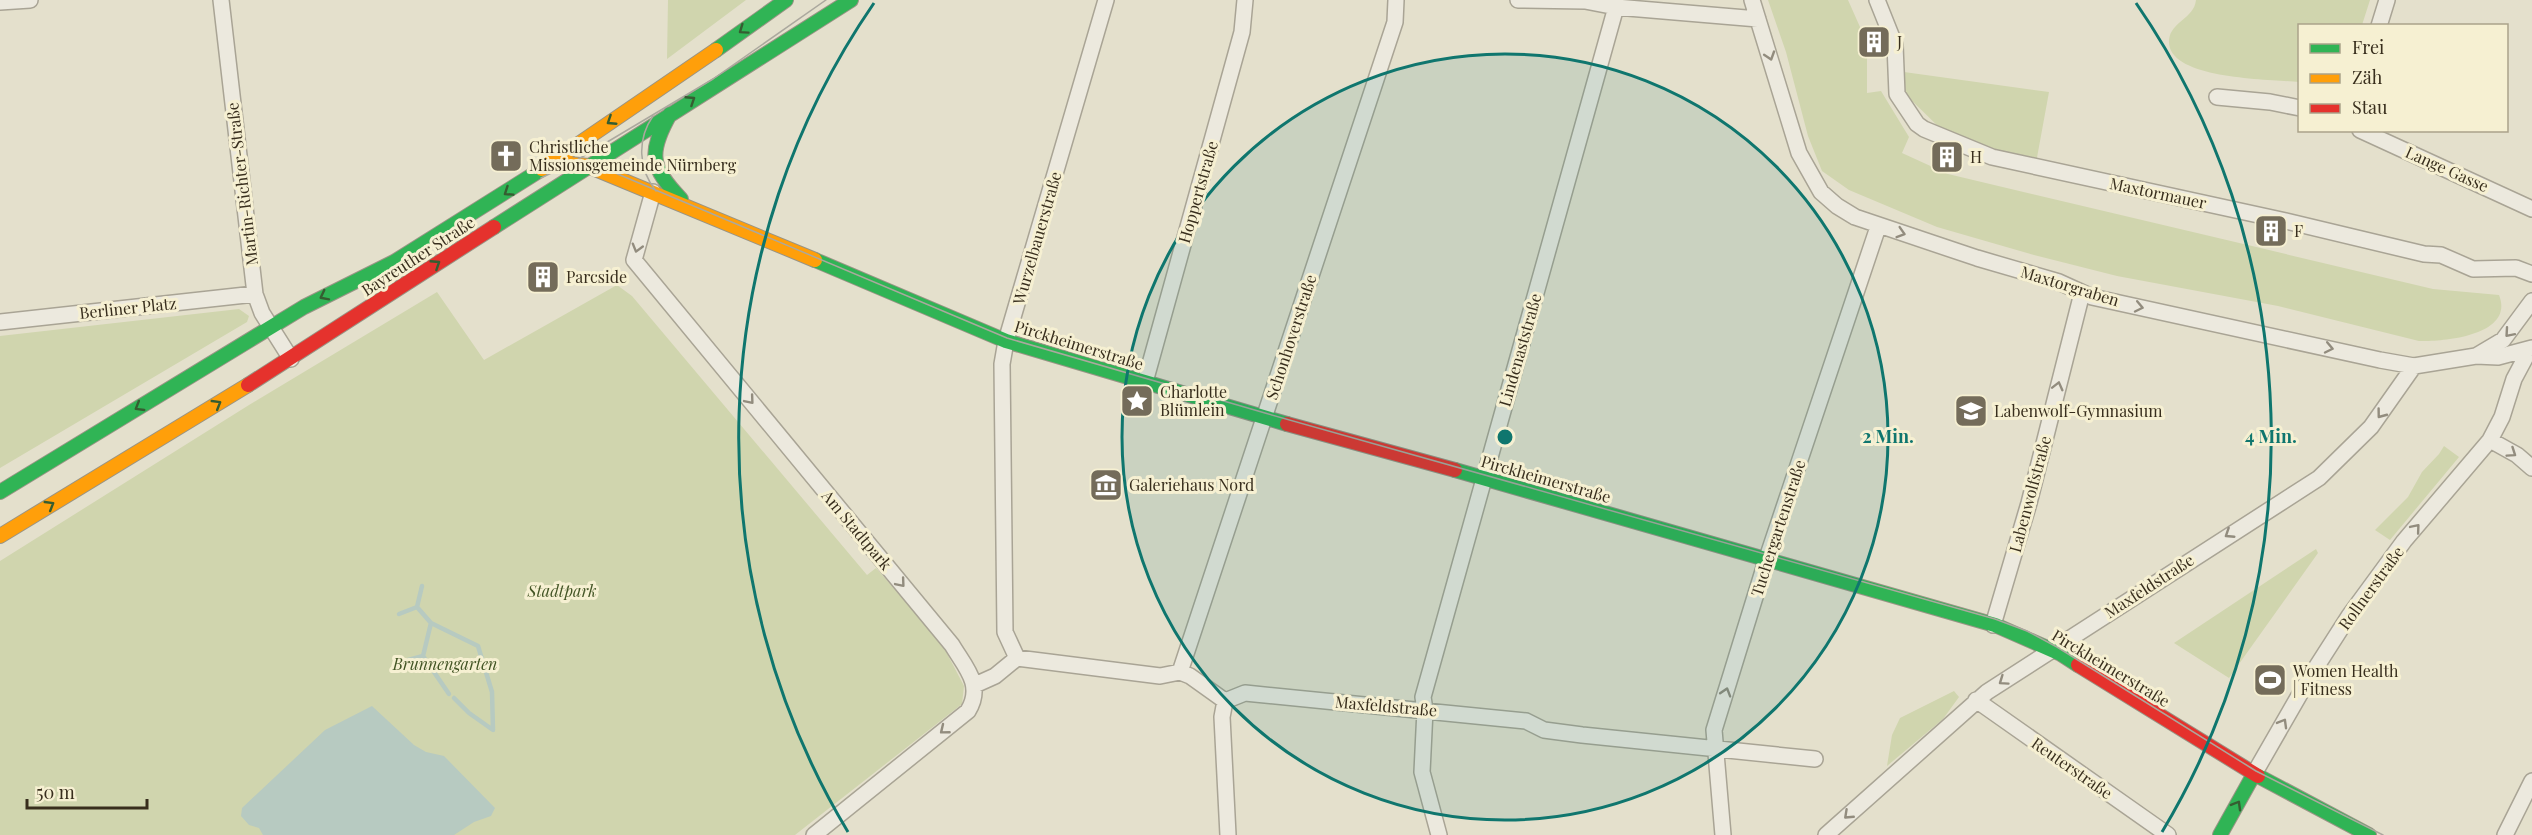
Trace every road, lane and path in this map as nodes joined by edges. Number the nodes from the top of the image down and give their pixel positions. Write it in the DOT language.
graph roads {
  1 [pos="30,0"];
  2 [pos="221,0"];
  3 [pos="786,0"];
  4 [pos="851,0"];
  5 [pos="1106,0"];
  6 [pos="1245,0"];
  7 [pos="1396,0"];
  8 [pos="1518,0"];
  9 [pos="1752,0"];
  10 [pos="1877,0"];
  11 [pos="2387,0"];
  12 [pos="0,3"];
  13 [pos="1616,7"];
  14 [pos="1758,20"];
  15 [pos="2380,24"];
  16 [pos="2217,97"];
  17 [pos="2298,108"];
  18 [pos="670,113"];
  19 [pos="2364,132"];
  20 [pos="590,135"];
  21 [pos="550,162"];
  22 [pos="588,166"];
  23 [pos="653,192"];
  24 [pos="689,206"];
  25 [pos="2532,209"];
  26 [pos="1878,226"];
  27 [pos="2532,274"];
  28 [pos="2082,293"];
  29 [pos="255,294"];
  30 [pos="2532,301"];
  31 [pos="0,322"];
  32 [pos="270,328"];
  33 [pos="1006,341"];
  34 [pos="2531,348"];
  35 [pos="2476,356"];
  36 [pos="291,359"];
  37 [pos="2414,366"];
  38 [pos="1145,382"];
  39 [pos="1264,417"];
  40 [pos="2490,440"];
  41 [pos="2532,468"];
  42 [pos="1483,479"];
  43 [pos="0,492"];
  44 [pos="0,536"];
  45 [pos="1767,558"];
  46 [pos="1993,625"];
  47 [pos="2052,649"];
  48 [pos="1017,658"];
  49 [pos="1180,672"];
  50 [pos="975,685"];
  51 [pos="1976,700"];
  52 [pos="1225,701"];
  53 [pos="1425,710"];
  54 [pos="1714,749"];
  55 [pos="1815,759"];
  56 [pos="2254,774"];
  57 [pos="2532,782"];
  58 [pos="814,835"];
  59 [pos="1228,835"];
  60 [pos="1439,835"];
  61 [pos="1723,835"];
  62 [pos="1826,835"];
  63 [pos="2168,835"];
  64 [pos="2220,835"];
  65 [pos="2369,835"];
  66 [pos="2505,835"];
  1 -- 12 [label="street"];
  2 -- 29 [label="street, Martin-Richter-Straße"];
  3 -- 20 [label="main road, Bayreuther Straße, one-way"];
  18 -- 4 [label="main road, Bayreuther Straße, one-way"];
  5 -- 33 [label="street, Wurzelbauerstraße"];
  6 -- 38 [label="street, Hoppertstraße"];
  7 -- 39 [label="street, Schonhoverstraße"];
  8 -- 13 [label="street"];
  9 -- 14 [label="street, Maxtorgraben"];
  10 -- 27 [label="street, Maxtormauer"];
  11 -- 15 [label="street"];
  13 -- 14 [label="street"];
  13 -- 42 [label="street, Lindenaststraße"];
  14 -- 26 [label="street, Maxtorgraben, one-way"];
  16 -- 17 [label="street"];
  18 -- 22 [label="main road, Bayreuther Straße"];
  18 -- 24 [label="main road, Pirckheimerstraße"];
  19 -- 25 [label="street, Lange Gasse"];
  20 -- 21 [label="main road, Bayreuther Straße"];
  20 -- 22 [label="main road"];
  21 -- 22 [label="main road, Pirckheimerstraße"];
  21 -- 32 [label="main road, Bayreuther Straße, one-way"];
  22 -- 23 [label="main road, Pirckheimerstraße"];
  36 -- 22 [label="main road, Bayreuther Straße, one-way"];
  23 -- 24 [label="main road, Pirckheimerstraße"];
  23 -- 50 [label="street, Am Stadtpark, one-way"];
  24 -- 33 [label="main road, Pirckheimerstraße"];
  26 -- 28 [label="street, Maxtorgraben, one-way"];
  26 -- 45 [label="street, Tuchergartenstraße"];
  28 -- 37 [label="street, Maxtorgraben, one-way"];
  46 -- 28 [label="street, Labenwolfstraße, one-way"];
  29 -- 31 [label="street, Berliner Platz"];
  29 -- 32 [label="street, Martin-Richter-Straße"];
  30 -- 35 [label="street, one-way"];
  32 -- 36 [label="street, Martin-Richter-Straße"];
  32 -- 43 [label="main road, Bayreuther Straße, one-way"];
  33 -- 38 [label="main road, Pirckheimerstraße"];
  33 -- 48 [label="street, Wurzelbauerstraße"];
  34 -- 35 [label="street, Maxtorgraben"];
  34 -- 40 [label="street, Rollnerstraße"];
  35 -- 37 [label="street, Maxtorgraben"];
  44 -- 36 [label="main road, Bayreuther Straße, one-way"];
  37 -- 47 [label="street, Maxfeldstraße, one-way"];
  38 -- 39 [label="main road, Pirckheimerstraße"];
  39 -- 42 [label="main road, Pirckheimerstraße"];
  39 -- 49 [label="street, Schonhoverstraße"];
  40 -- 41 [label="street, one-way"];
  56 -- 40 [label="street, Rollnerstraße, one-way"];
  42 -- 45 [label="main road, Pirckheimerstraße"];
  42 -- 53 [label="street, Lindenaststraße"];
  45 -- 46 [label="main road, Pirckheimerstraße"];
  54 -- 45 [label="street, Tuchergartenstraße, one-way"];
  46 -- 47 [label="main road, Pirckheimerstraße"];
  47 -- 51 [label="street, Maxfeldstraße, one-way"];
  47 -- 56 [label="main road, Pirckheimerstraße"];
  48 -- 49 [label="street"];
  48 -- 50 [label="street"];
  49 -- 52 [label="street"];
  50 -- 58 [label="street, one-way"];
  51 -- 62 [label="street, Maxfeldstraße, one-way"];
  51 -- 63 [label="street, Reuterstraße"];
  52 -- 53 [label="street, Maxfeldstraße"];
  52 -- 59 [label="street"];
  53 -- 54 [label="street, Maxfeldstraße"];
  53 -- 60 [label="street, Lindenaststraße"];
  54 -- 55 [label="street, Maxfeldstraße"];
  54 -- 61 [label="street, Tuchergartenstraße"];
  64 -- 56 [label="main road, Rollnerstraße, one-way"];
  56 -- 65 [label="main road, Pirckheimerstraße"];
  57 -- 66 [label="street"];
}
